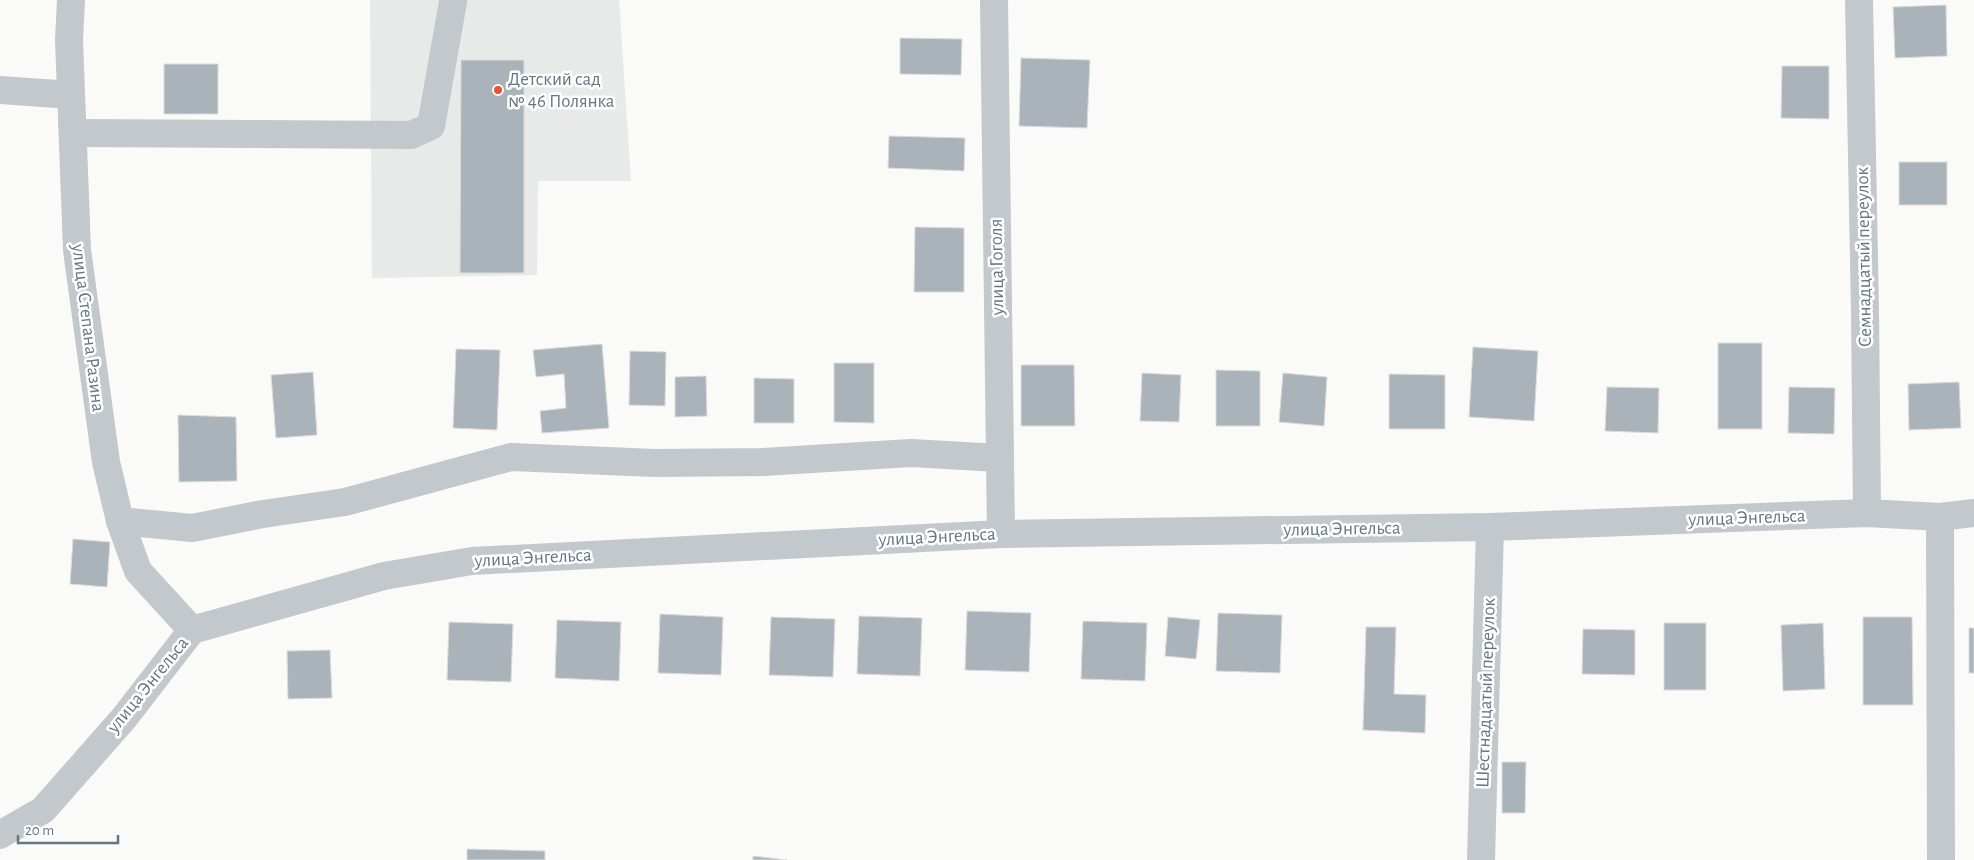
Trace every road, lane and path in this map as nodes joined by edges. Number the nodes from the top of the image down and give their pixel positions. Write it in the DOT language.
graph roads {
  1 [pos="71,0"];
  2 [pos="994,0"];
  3 [pos="1859,0"];
  4 [pos="453,2"];
  5 [pos="0,90"];
  6 [pos="71,95"];
  7 [pos="73,133"];
  8 [pos="999,458"];
  9 [pos="1867,513"];
  10 [pos="1974,513"];
  11 [pos="1940,517"];
  12 [pos="120,521"];
  13 [pos="1490,527"];
  14 [pos="1002,534"];
  15 [pos="192,630"];
  16 [pos="0,835"];
  17 [pos="1481,860"];
  18 [pos="1941,860"];
  1 -- 6 [label="street, улица Степана Разина"];
  2 -- 8 [label="street, улица Гоголя"];
  3 -- 9 [label="street, Семнадцатый переулок"];
  4 -- 7 [label="street"];
  5 -- 6 [label="street"];
  6 -- 7 [label="street, улица Степана Разина"];
  7 -- 12 [label="street, улица Степана Разина"];
  8 -- 12 [label="street"];
  8 -- 14 [label="street, улица Гоголя"];
  9 -- 11 [label="street, улица Энгельса"];
  9 -- 13 [label="street, улица Энгельса"];
  10 -- 11 [label="street, улица Энгельса"];
  11 -- 18 [label="street"];
  12 -- 15 [label="street, улица Степана Разина"];
  13 -- 14 [label="street, улица Энгельса"];
  13 -- 17 [label="street, Шестнадцатый переулок"];
  14 -- 15 [label="street, улица Энгельса"];
  15 -- 16 [label="street, улица Энгельса"];
}
